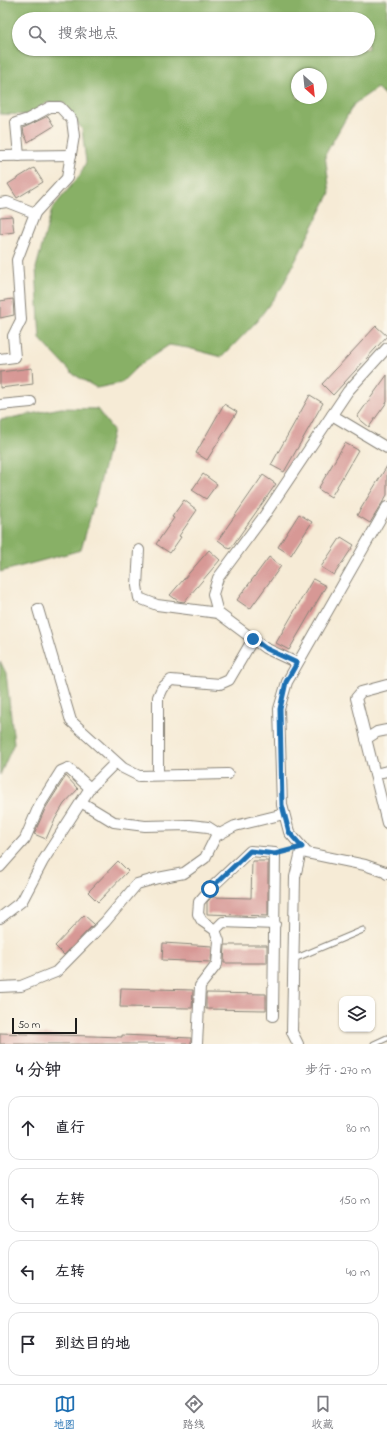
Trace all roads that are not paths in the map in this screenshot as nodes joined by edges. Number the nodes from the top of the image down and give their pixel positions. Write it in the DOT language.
graph roads {
  1 [pos="71,155"];
  2 [pos="0,156"];
  3 [pos="19,156"];
  4 [pos="0,203"];
  5 [pos="35,213"];
  6 [pos="387,348"];
  7 [pos="0,358"];
  8 [pos="31,402"];
  9 [pos="0,405"];
  10 [pos="332,415"];
  11 [pos="387,448"];
  12 [pos="387,507"];
  13 [pos="139,550"];
  14 [pos="38,609"];
  15 [pos="218,613"];
  16 [pos="253,639"];
  17 [pos="297,663"];
  18 [pos="387,685"];
  19 [pos="387,730"];
  20 [pos="366,739"];
  21 [pos="112,766"];
  22 [pos="387,771"];
  23 [pos="228,774"];
  24 [pos="375,774"];
  25 [pos="158,775"];
  26 [pos="90,788"];
  27 [pos="81,802"];
  28 [pos="284,814"];
  29 [pos="387,820"];
  30 [pos="219,834"];
  31 [pos="302,847"];
  32 [pos="0,867"];
  33 [pos="387,874"];
  34 [pos="0,918"];
  35 [pos="275,924"];
  36 [pos="215,930"];
  37 [pos="363,930"];
  38 [pos="294,959"];
  39 [pos="0,987"];
  40 [pos="273,1016"];
  41 [pos="387,1038"];
  42 [pos="196,1044"];
  43 [pos="298,1044"];
  44 [pos="374,1044"];
  1 -- 3 [label="street"];
  1 -- 3 [label="street"];
  1 -- 5 [label="street"];
  2 -- 3 [label="street"];
  4 -- 5 [label="street"];
  5 -- 7 [label="street"];
  6 -- 10 [label="street"];
  8 -- 9 [label="street"];
  10 -- 11 [label="street"];
  10 -- 15 [label="street"];
  12 -- 17 [label="street"];
  13 -- 15 [label="street"];
  14 -- 25 [label="street"];
  15 -- 16 [label="street"];
  16 -- 17 [label="street"];
  16 -- 25 [label="street"];
  17 -- 28 [label="street"];
  18 -- 20 [label="street"];
  19 -- 20 [label="street"];
  20 -- 24 [label="street"];
  21 -- 26 [label="street"];
  22 -- 24 [label="street"];
  23 -- 25 [label="street"];
  24 -- 29 [label="street"];
  26 -- 27 [label="street"];
  26 -- 32 [label="street"];
  27 -- 30 [label="street"];
  27 -- 34 [label="street"];
  28 -- 30 [label="street"];
  28 -- 31 [label="street"];
  30 -- 39 [label="street"];
  31 -- 33 [label="street"];
  31 -- 38 [label="street"];
  35 -- 36 [label="street"];
  35 -- 36 [label="street"];
  35 -- 40 [label="street"];
  36 -- 42 [label="street"];
  37 -- 38 [label="lane"];
  38 -- 43 [label="street"];
  41 -- 44 [label="lane"];
}
